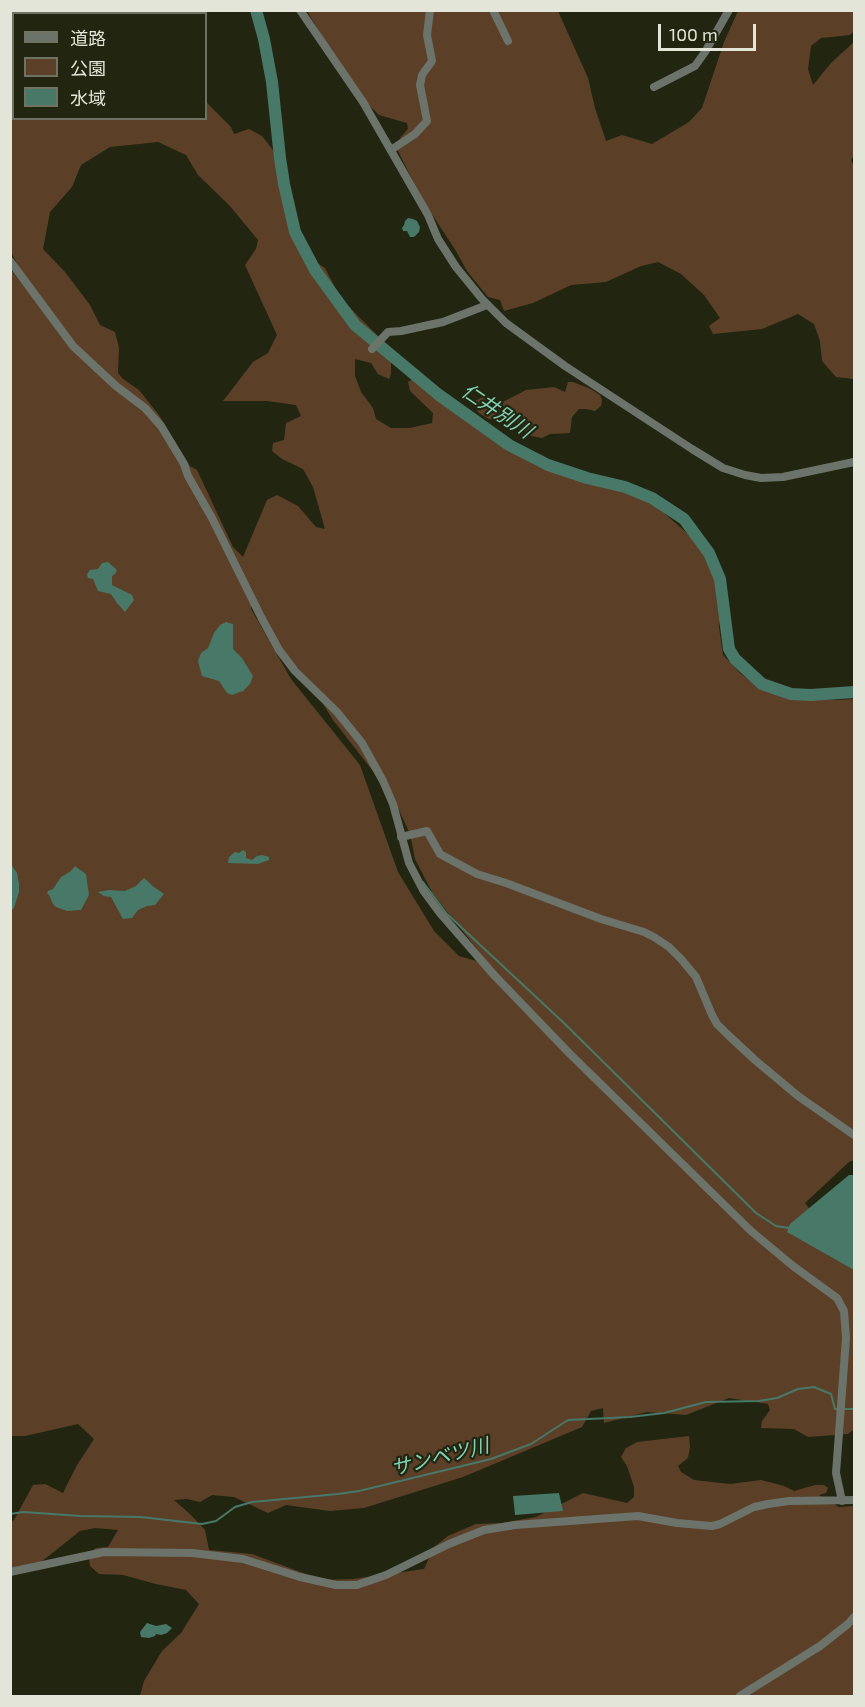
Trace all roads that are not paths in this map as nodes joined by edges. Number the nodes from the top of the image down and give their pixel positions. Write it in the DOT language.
graph roads {
  1 [pos="300,10"];
  2 [pos="430,10"];
  3 [pos="493,10"];
  4 [pos="729,10"];
  5 [pos="508,41"];
  6 [pos="654,87"];
  7 [pos="391,150"];
  8 [pos="10,261"];
  9 [pos="487,305"];
  10 [pos="372,349"];
  11 [pos="855,462"];
  12 [pos="401,837"];
  13 [pos="855,1135"];
  14 [pos="855,1500"];
  15 [pos="842,1501"];
  16 [pos="10,1572"];
  17 [pos="855,1617"];
  18 [pos="740,1696"];
  1 -- 7 [label="street"];
  2 -- 7 [label="street"];
  3 -- 5 [label="street"];
  4 -- 6 [label="street"];
  7 -- 9 [label="street"];
  8 -- 12 [label="street"];
  9 -- 10 [label="street"];
  9 -- 11 [label="street"];
  12 -- 13 [label="street"];
  12 -- 15 [label="street"];
  14 -- 15 [label="street"];
  15 -- 16 [label="street"];
  17 -- 18 [label="street"];
}
